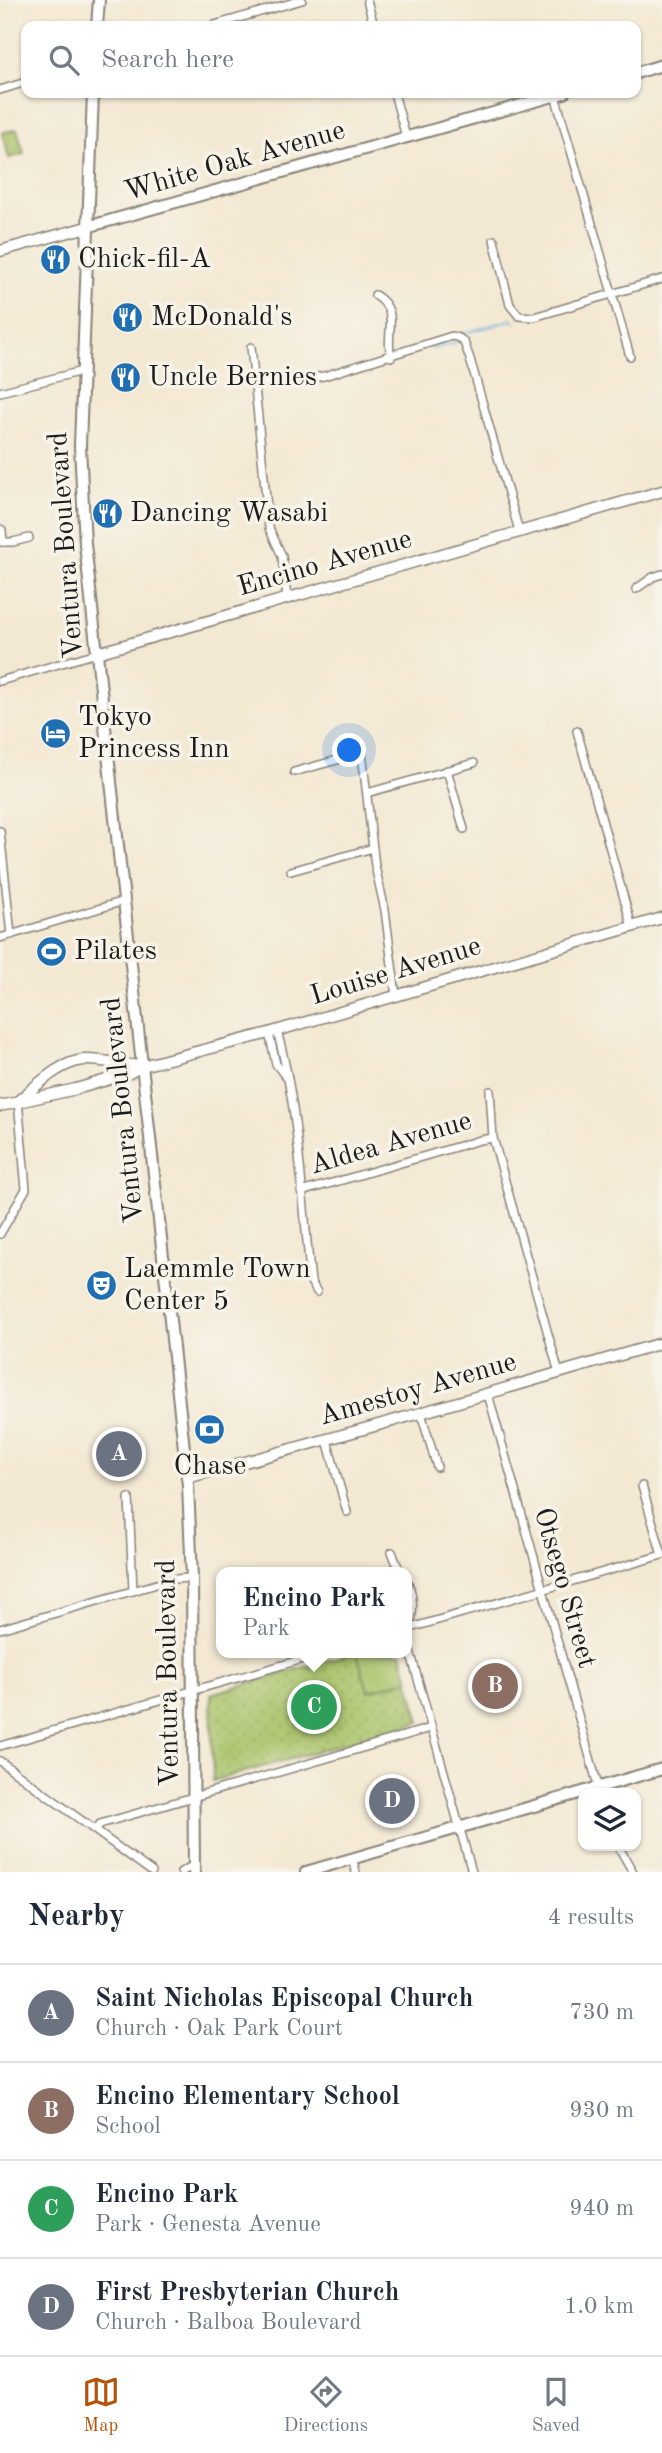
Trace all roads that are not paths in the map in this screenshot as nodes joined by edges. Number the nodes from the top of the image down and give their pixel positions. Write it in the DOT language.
graph roads {
  1 [pos="99,0"];
  2 [pos="302,0"];
  3 [pos="367,0"];
  4 [pos="97,21"];
  5 [pos="228,21"];
  6 [pos="373,21"];
  7 [pos="662,65"];
  8 [pos="641,71"];
  9 [pos="21,84"];
  10 [pos="0,90"];
  11 [pos="93,98"];
  12 [pos="395,98"];
  13 [pos="545,98"];
  14 [pos="560,98"];
  15 [pos="406,137"];
  16 [pos="87,227"];
  17 [pos="494,240"];
  18 [pos="0,251"];
  19 [pos="662,279"];
  20 [pos="611,293"];
  21 [pos="375,295"];
  22 [pos="251,347"];
  23 [pos="630,356"];
  24 [pos="391,357"];
  25 [pos="82,370"];
  26 [pos="254,386"];
  27 [pos="0,392"];
  28 [pos="662,491"];
  29 [pos="0,529"];
  30 [pos="519,531"];
  31 [pos="29,538"];
  32 [pos="2,542"];
  33 [pos="662,574"];
  34 [pos="636,589"];
  35 [pos="287,598"];
  36 [pos="97,653"];
  37 [pos="0,681"];
  38 [pos="577,731"];
  39 [pos="474,763"];
  40 [pos="447,770"];
  41 [pos="294,772"];
  42 [pos="367,793"];
  43 [pos="464,829"];
  44 [pos="0,831"];
  45 [pos="373,848"];
  46 [pos="291,871"];
  47 [pos="124,901"];
  48 [pos="662,918"];
  49 [pos="632,927"];
  50 [pos="11,934"];
  51 [pos="0,938"];
  52 [pos="396,996"];
  53 [pos="273,1032"];
  54 [pos="142,1066"];
  55 [pos="490,1091"];
  56 [pos="18,1101"];
  57 [pos="0,1106"];
  58 [pos="493,1138"];
  59 [pos="301,1192"];
  60 [pos="0,1234"];
  61 [pos="317,1292"];
  62 [pos="662,1343"];
  63 [pos="559,1373"];
  64 [pos="488,1394"];
  65 [pos="421,1413"];
  66 [pos="327,1440"];
  67 [pos="437,1467"];
  68 [pos="187,1478"];
  69 [pos="642,1486"];
  70 [pos="129,1498"];
  71 [pos="347,1512"];
  72 [pos="392,1552"];
  73 [pos="662,1555"];
  74 [pos="398,1567"];
  75 [pos="192,1578"];
  76 [pos="542,1590"];
  77 [pos="133,1591"];
  78 [pos="0,1629"];
  79 [pos="412,1629"];
  80 [pos="306,1658"];
  81 [pos="412,1658"];
  82 [pos="193,1690"];
  83 [pos="432,1728"];
  84 [pos="0,1746"];
  85 [pos="0,1760"];
  86 [pos="662,1769"];
  87 [pos="598,1788"];
  88 [pos="605,1788"];
  89 [pos="193,1796"];
  90 [pos="578,1796"];
  91 [pos="459,1827"];
  92 [pos="95,1830"];
  93 [pos="621,1851"];
  94 [pos="352,1858"];
  95 [pos="194,1868"];
  96 [pos="152,1872"];
  97 [pos="181,1872"];
  98 [pos="306,1872"];
  99 [pos="356,1872"];
  100 [pos="472,1872"];
  101 [pos="633,1872"];
  1 -- 4 [label="main road"];
  2 -- 5 [label="street"];
  3 -- 6 [label="street"];
  7 -- 8 [label="main road"];
  9 -- 10 [label="street"];
  11 -- 16 [label="main road, Ventura Boulevard"];
  12 -- 15 [label="street"];
  13 -- 15 [label="main road, White Oak Avenue"];
  14 -- 20 [label="street"];
  15 -- 16 [label="main road, White Oak Avenue"];
  16 -- 18 [label="street, White Oak Avenue"];
  16 -- 25 [label="main road, Ventura Boulevard"];
  17 -- 20 [label="street"];
  19 -- 20 [label="street"];
  20 -- 23 [label="street"];
  21 -- 24 [label="street"];
  22 -- 26 [label="street"];
  24 -- 26 [label="street"];
  24 -- 30 [label="street"];
  25 -- 27 [label="street"];
  25 -- 36 [label="main road, Ventura Boulevard"];
  26 -- 35 [label="street"];
  28 -- 30 [label="street, Encino Avenue"];
  29 -- 32 [label="street"];
  30 -- 35 [label="street, Encino Avenue"];
  31 -- 32 [label="street"];
  33 -- 34 [label="street"];
  35 -- 36 [label="street, Encino Avenue"];
  36 -- 37 [label="street, Encino Avenue"];
  36 -- 47 [label="main road, Ventura Boulevard"];
  38 -- 49 [label="street"];
  39 -- 40 [label="street"];
  40 -- 42 [label="street"];
  40 -- 43 [label="street"];
  41 -- 42 [label="street"];
  42 -- 45 [label="street"];
  44 -- 50 [label="street"];
  45 -- 46 [label="street"];
  45 -- 52 [label="street"];
  47 -- 50 [label="street"];
  47 -- 54 [label="main road, Ventura Boulevard"];
  48 -- 49 [label="street, Louise Avenue"];
  49 -- 52 [label="street, Louise Avenue"];
  50 -- 51 [label="street"];
  52 -- 53 [label="street, Louise Avenue"];
  53 -- 54 [label="street, Louise Avenue"];
  53 -- 59 [label="street"];
  54 -- 56 [label="street, Louise Avenue"];
  54 -- 56 [label="street, Louise Avenue"];
  54 -- 68 [label="main road, Ventura Boulevard"];
  55 -- 58 [label="street"];
  56 -- 57 [label="street, Louise Avenue"];
  56 -- 60 [label="street"];
  58 -- 59 [label="street, Aldea Avenue"];
  58 -- 63 [label="street"];
  59 -- 61 [label="street"];
  62 -- 63 [label="street, Amestoy Avenue"];
  63 -- 64 [label="street, Amestoy Avenue"];
  64 -- 65 [label="street, Amestoy Avenue"];
  64 -- 76 [label="street, Otsego Street"];
  65 -- 66 [label="street, Amestoy Avenue"];
  65 -- 67 [label="street"];
  66 -- 68 [label="street, Amestoy Avenue"];
  66 -- 71 [label="street"];
  68 -- 75 [label="main road, Ventura Boulevard"];
  69 -- 73 [label="street"];
  70 -- 77 [label="street"];
  72 -- 74 [label="street"];
  73 -- 76 [label="street"];
  75 -- 77 [label="street"];
  75 -- 82 [label="main road, Ventura Boulevard"];
  76 -- 79 [label="street"];
  76 -- 87 [label="street, Otsego Street"];
  77 -- 78 [label="street"];
  80 -- 82 [label="street"];
  81 -- 83 [label="street"];
  82 -- 84 [label="street"];
  82 -- 89 [label="main road, Ventura Boulevard"];
  83 -- 89 [label="street"];
  83 -- 91 [label="street"];
  85 -- 92 [label="street"];
  86 -- 88 [label="main road"];
  89 -- 92 [label="street"];
  89 -- 95 [label="main road, Ventura Boulevard"];
  90 -- 91 [label="main road"];
  91 -- 94 [label="main road"];
  91 -- 100 [label="street"];
  92 -- 96 [label="street"];
  93 -- 101 [label="street"];
  94 -- 98 [label="main road"];
  94 -- 99 [label="street"];
  95 -- 97 [label="street"];
}
